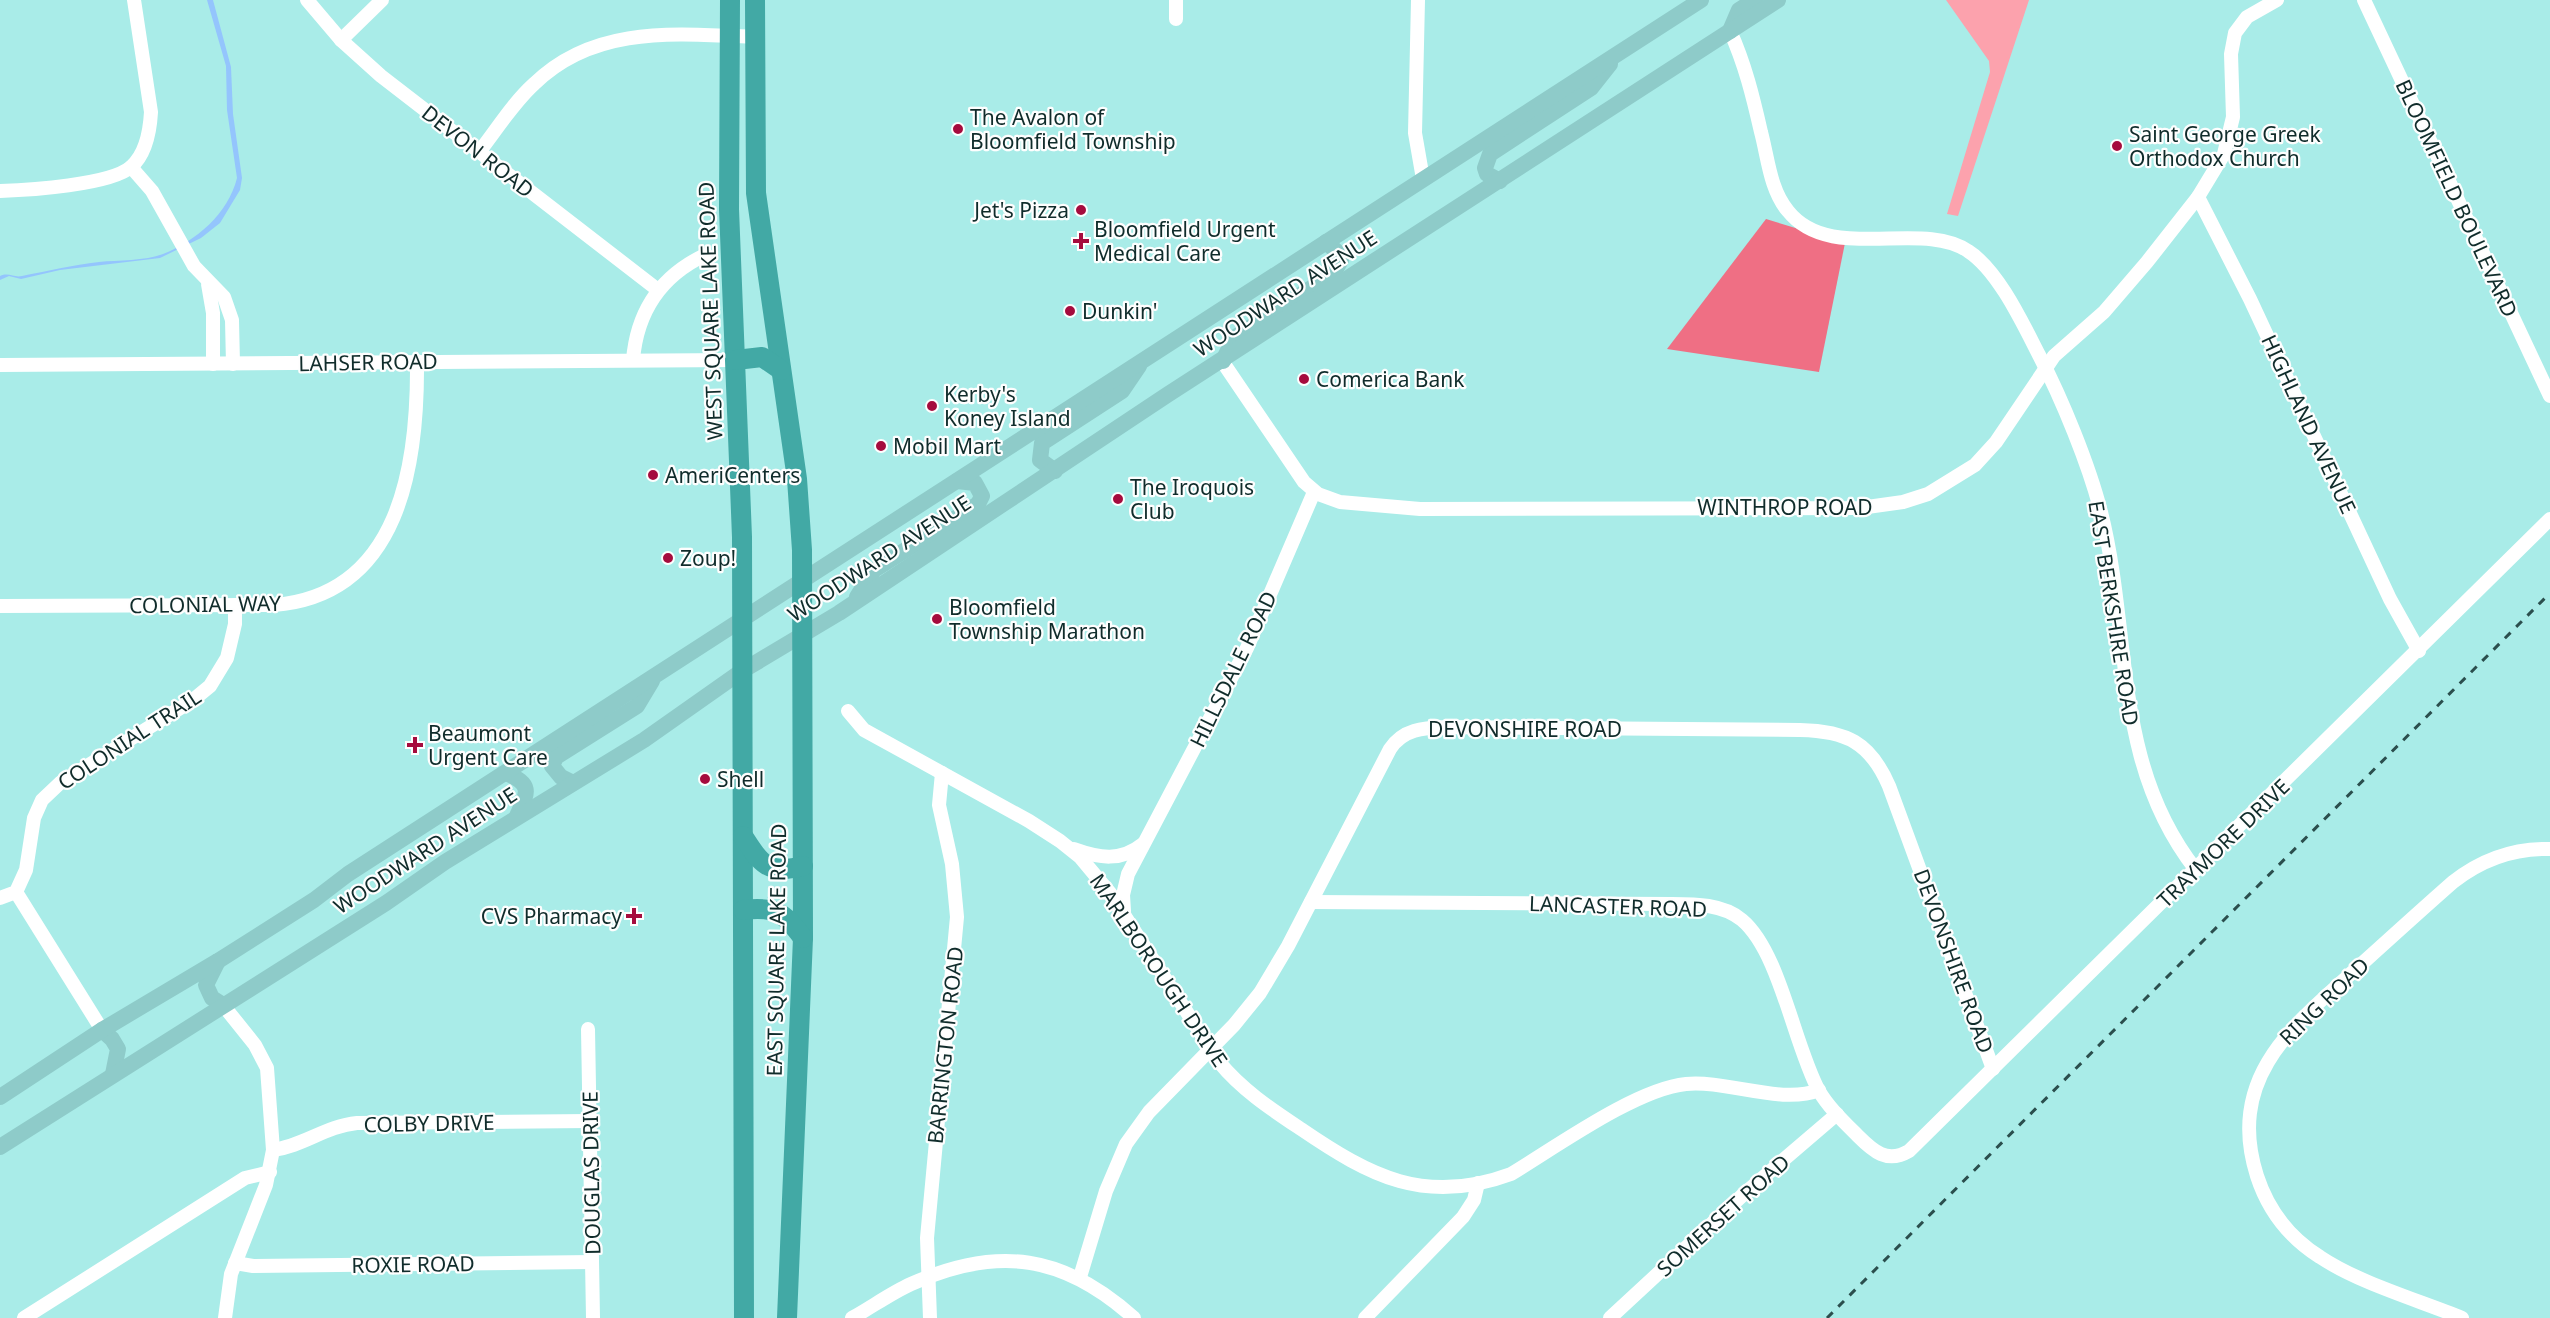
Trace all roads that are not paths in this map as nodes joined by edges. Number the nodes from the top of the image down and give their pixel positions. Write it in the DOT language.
graph roads {
  1 [pos="134,0"];
  2 [pos="382,0"];
  3 [pos="730,0"];
  4 [pos="755,0"];
  5 [pos="1176,0"];
  6 [pos="1418,0"];
  7 [pos="1701,0"];
  8 [pos="1755,0"];
  9 [pos="1778,0"];
  10 [pos="2277,0"];
  11 [pos="2364,0"];
  12 [pos="308,1"];
  13 [pos="1176,19"];
  14 [pos="1730,31"];
  15 [pos="729,36"];
  16 [pos="755,37"];
  17 [pos="341,40"];
  18 [pos="1622,50"];
  19 [pos="479,152"];
  20 [pos="131,167"];
  21 [pos="1423,179"];
  22 [pos="1500,181"];
  23 [pos="0,190"];
  24 [pos="2198,197"];
  25 [pos="1326,242"];
  26 [pos="705,255"];
  27 [pos="208,284"];
  28 [pos="658,290"];
  29 [pos="633,360"];
  30 [pos="736,360"];
  31 [pos="417,361"];
  32 [pos="1143,361"];
  33 [pos="1222,361"];
  34 [pos="213,364"];
  35 [pos="233,364"];
  36 [pos="0,365"];
  37 [pos="781,370"];
  38 [pos="2046,370"];
  39 [pos="2550,396"];
  40 [pos="1055,471"];
  41 [pos="957,481"];
  42 [pos="1314,492"];
  43 [pos="2550,519"];
  44 [pos="802,582"];
  45 [pos="853,603"];
  46 [pos="235,605"];
  47 [pos="0,606"];
  48 [pos="742,621"];
  49 [pos="802,634"];
  50 [pos="2419,651"];
  51 [pos="742,671"];
  52 [pos="654,678"];
  53 [pos="848,711"];
  54 [pos="506,773"];
  55 [pos="942,773"];
  56 [pos="573,783"];
  57 [pos="517,816"];
  58 [pos="743,836"];
  59 [pos="1144,843"];
  60 [pos="1069,847"];
  61 [pos="2550,849"];
  62 [pos="803,866"];
  63 [pos="2196,870"];
  64 [pos="16,892"];
  65 [pos="0,898"];
  66 [pos="1311,902"];
  67 [pos="743,910"];
  68 [pos="1126,917"];
  69 [pos="802,938"];
  70 [pos="218,961"];
  71 [pos="223,1005"];
  72 [pos="588,1029"];
  73 [pos="102,1030"];
  74 [pos="1211,1049"];
  75 [pos="1993,1069"];
  76 [pos="113,1074"];
  77 [pos="1819,1090"];
  78 [pos="0,1097"];
  79 [pos="1837,1114"];
  80 [pos="590,1121"];
  81 [pos="0,1147"];
  82 [pos="273,1150"];
  83 [pos="1891,1157"];
  84 [pos="270,1172"];
  85 [pos="1478,1184"];
  86 [pos="592,1262"];
  87 [pos="235,1263"];
  88 [pos="1080,1277"];
  89 [pos="927,1278"];
  90 [pos="24,1318"];
  91 [pos="225,1318"];
  92 [pos="593,1318"];
  93 [pos="744,1318"];
  94 [pos="787,1318"];
  95 [pos="852,1318"];
  96 [pos="930,1318"];
  97 [pos="1134,1318"];
  98 [pos="1365,1318"];
  99 [pos="1610,1318"];
  100 [pos="2462,1318"];
  1 -- 20 [label="street"];
  2 -- 17 [label="street"];
  3 -- 15 [label="highway, WEST SQUARE LAKE ROAD"];
  4 -- 16 [label="highway"];
  5 -- 13 [label="street"];
  6 -- 21 [label="street"];
  7 -- 18 [label="main road, WOODWARD AVENUE"];
  8 -- 14 [label="main road"];
  9 -- 14 [label="main road, WOODWARD AVENUE"];
  10 -- 24 [label="street, WINTHROP ROAD"];
  11 -- 39 [label="street, BLOOMFIELD BOULEVARD"];
  12 -- 17 [label="street, DEVON ROAD"];
  14 -- 22 [label="main road, WOODWARD AVENUE"];
  14 -- 38 [label="street, EAST BERKSHIRE ROAD"];
  15 -- 16 [label="street"];
  15 -- 19 [label="street"];
  15 -- 30 [label="highway, WEST SQUARE LAKE ROAD"];
  16 -- 37 [label="highway"];
  17 -- 19 [label="street, DEVON ROAD"];
  18 -- 21 [label="main road, WOODWARD AVENUE"];
  18 -- 22 [label="main road"];
  19 -- 28 [label="street, DEVON ROAD"];
  20 -- 23 [label="street"];
  20 -- 27 [label="street"];
  21 -- 25 [label="main road, WOODWARD AVENUE"];
  22 -- 33 [label="main road, WOODWARD AVENUE"];
  24 -- 38 [label="street, WINTHROP ROAD"];
  24 -- 50 [label="street, HIGHLAND AVENUE"];
  25 -- 32 [label="main road, WOODWARD AVENUE"];
  25 -- 33 [label="main road"];
  26 -- 28 [label="street"];
  27 -- 34 [label="street"];
  27 -- 35 [label="street"];
  28 -- 29 [label="street"];
  29 -- 30 [label="street, LAHSER ROAD"];
  29 -- 31 [label="street, LAHSER ROAD"];
  30 -- 37 [label="highway"];
  30 -- 48 [label="highway, WEST SQUARE LAKE ROAD"];
  31 -- 35 [label="street, LAHSER ROAD"];
  31 -- 46 [label="street, COLONIAL WAY"];
  32 -- 40 [label="main road"];
  32 -- 41 [label="main road, WOODWARD AVENUE"];
  33 -- 40 [label="main road, WOODWARD AVENUE"];
  33 -- 42 [label="street"];
  34 -- 35 [label="street, LAHSER ROAD"];
  34 -- 36 [label="street, LAHSER ROAD"];
  37 -- 44 [label="highway"];
  38 -- 42 [label="street, WINTHROP ROAD"];
  38 -- 63 [label="street, EAST BERKSHIRE ROAD"];
  40 -- 45 [label="main road, WOODWARD AVENUE"];
  41 -- 44 [label="main road, WOODWARD AVENUE"];
  41 -- 45 [label="main road"];
  42 -- 59 [label="street, HILLSDALE ROAD"];
  43 -- 50 [label="street, TRAYMORE DRIVE"];
  44 -- 48 [label="main road, WOODWARD AVENUE"];
  44 -- 49 [label="highway, EAST SQUARE LAKE ROAD"];
  45 -- 49 [label="main road, WOODWARD AVENUE"];
  46 -- 47 [label="street, COLONIAL WAY"];
  46 -- 64 [label="street, COLONIAL TRAIL"];
  48 -- 51 [label="highway, EAST SQUARE LAKE ROAD"];
  48 -- 52 [label="main road, WOODWARD AVENUE"];
  49 -- 51 [label="main road, WOODWARD AVENUE"];
  49 -- 62 [label="highway, EAST SQUARE LAKE ROAD"];
  50 -- 63 [label="street, TRAYMORE DRIVE"];
  51 -- 56 [label="main road, WOODWARD AVENUE"];
  51 -- 58 [label="highway, EAST SQUARE LAKE ROAD"];
  52 -- 54 [label="main road, WOODWARD AVENUE"];
  52 -- 56 [label="main road"];
  53 -- 55 [label="street, MARLBOROUGH DRIVE"];
  54 -- 57 [label="main road"];
  54 -- 70 [label="main road, WOODWARD AVENUE"];
  55 -- 60 [label="street, MARLBOROUGH DRIVE"];
  55 -- 89 [label="street, BARRINGTON ROAD"];
  56 -- 57 [label="main road, WOODWARD AVENUE"];
  57 -- 71 [label="main road, WOODWARD AVENUE"];
  58 -- 62 [label="highway"];
  58 -- 67 [label="highway, EAST SQUARE LAKE ROAD"];
  59 -- 60 [label="street"];
  59 -- 68 [label="street, HILLSDALE ROAD"];
  60 -- 68 [label="street, MARLBOROUGH DRIVE"];
  61 -- 100 [label="street, RING ROAD"];
  62 -- 69 [label="highway, EAST SQUARE LAKE ROAD"];
  63 -- 75 [label="street, TRAYMORE DRIVE"];
  64 -- 65 [label="street"];
  64 -- 73 [label="street"];
  66 -- 74 [label="street, DEVONSHIRE ROAD"];
  66 -- 75 [label="street, DEVONSHIRE ROAD"];
  66 -- 77 [label="street, LANCASTER ROAD"];
  67 -- 69 [label="highway"];
  67 -- 93 [label="highway, EAST SQUARE LAKE ROAD"];
  68 -- 74 [label="street, MARLBOROUGH DRIVE"];
  69 -- 94 [label="highway, EAST SQUARE LAKE ROAD"];
  70 -- 71 [label="main road"];
  70 -- 73 [label="main road, WOODWARD AVENUE"];
  71 -- 76 [label="main road, WOODWARD AVENUE"];
  71 -- 82 [label="street"];
  72 -- 80 [label="street, DOUGLAS DRIVE"];
  73 -- 76 [label="main road"];
  73 -- 78 [label="main road, WOODWARD AVENUE"];
  74 -- 85 [label="street, MARLBOROUGH DRIVE"];
  74 -- 88 [label="street, DEVONSHIRE ROAD"];
  75 -- 83 [label="street, TRAYMORE DRIVE"];
  76 -- 81 [label="main road, WOODWARD AVENUE"];
  77 -- 79 [label="street, LANCASTER ROAD"];
  77 -- 85 [label="street, MARLBOROUGH DRIVE"];
  79 -- 83 [label="street, LANCASTER ROAD"];
  79 -- 99 [label="street, SOMERSET ROAD"];
  80 -- 82 [label="street, COLBY DRIVE"];
  80 -- 86 [label="street, DOUGLAS DRIVE"];
  82 -- 84 [label="street"];
  84 -- 87 [label="street"];
  84 -- 90 [label="street"];
  85 -- 98 [label="street"];
  86 -- 87 [label="street, ROXIE ROAD"];
  86 -- 92 [label="street, DOUGLAS DRIVE"];
  87 -- 91 [label="street"];
  88 -- 89 [label="street"];
  88 -- 97 [label="street"];
  89 -- 95 [label="street"];
  89 -- 96 [label="street, BARRINGTON ROAD"];
}
